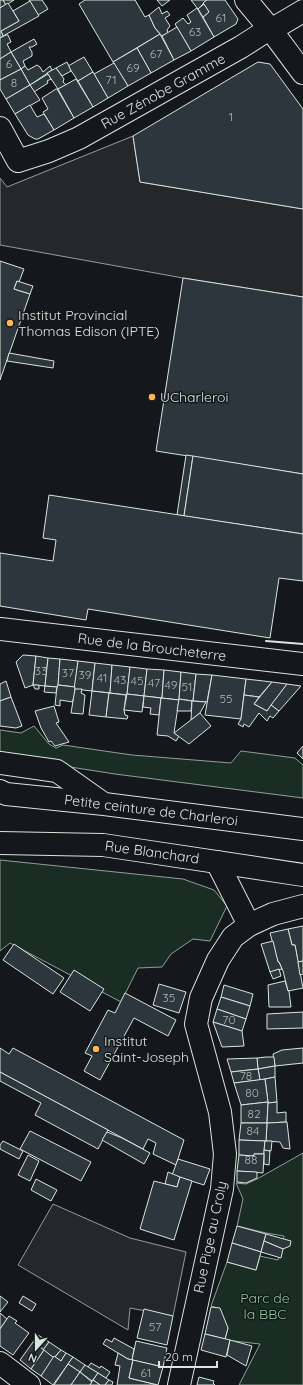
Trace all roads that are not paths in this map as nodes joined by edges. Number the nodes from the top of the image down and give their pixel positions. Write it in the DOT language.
graph roads {
  1 [pos="246,0"];
  2 [pos="303,11"];
  3 [pos="271,30"];
  4 [pos="303,73"];
  5 [pos="0,128"];
  6 [pos="0,629"];
  7 [pos="303,664"];
  8 [pos="0,763"];
  9 [pos="2,793"];
  10 [pos="104,804"];
  11 [pos="303,830"];
  12 [pos="0,843"];
  13 [pos="218,862"];
  14 [pos="303,875"];
  15 [pos="303,906"];
  16 [pos="249,925"];
  17 [pos="0,1363"];
  18 [pos="29,1385"];
  19 [pos="179,1385"];
  1 -- 3 [label="main road"];
  2 -- 3 [label="main road, Rue Zénobe Gramme"];
  3 -- 4 [label="main road"];
  3 -- 5 [label="main road, Rue Zénobe Gramme"];
  6 -- 7 [label="main road, Rue de la Broucheterre"];
  8 -- 10 [label="main road"];
  9 -- 10 [label="main road, Petite ceinture de Charleroi"];
  10 -- 11 [label="main road, Petite ceinture de Charleroi"];
  12 -- 13 [label="main road, Rue Blanchard"];
  13 -- 14 [label="main road, Rue Blanchard"];
  13 -- 16 [label="main road"];
  15 -- 16 [label="main road, Rue Pige au Croly"];
  16 -- 19 [label="main road, Rue Pige au Croly"];
  17 -- 18 [label="main road"];
}
